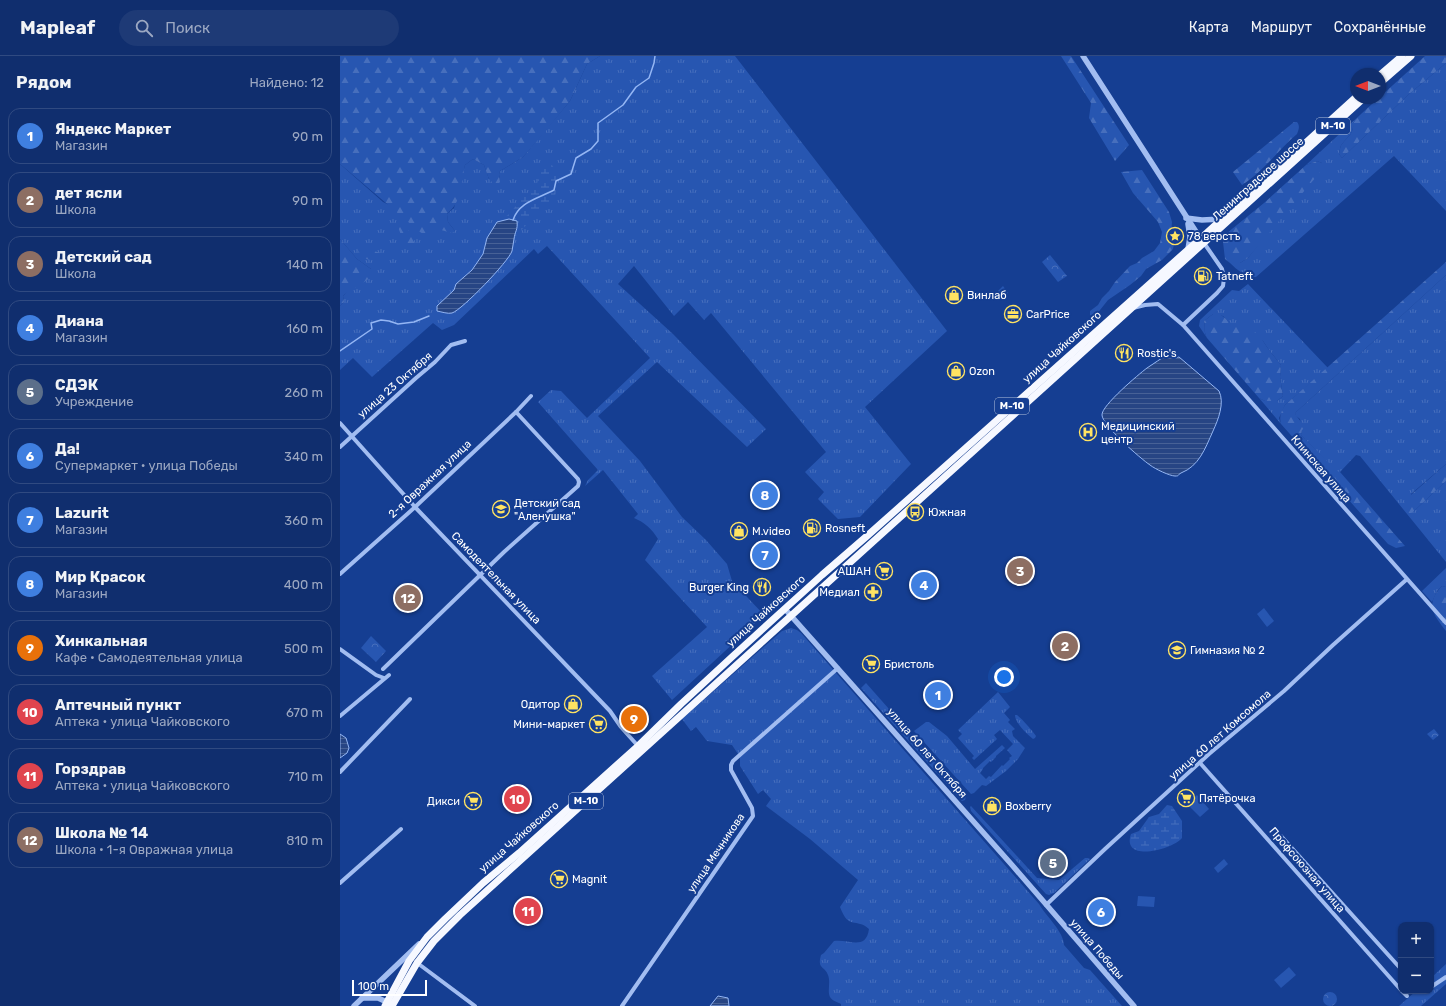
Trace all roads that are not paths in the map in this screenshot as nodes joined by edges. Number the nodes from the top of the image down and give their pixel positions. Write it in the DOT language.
graph roads {
  1 [pos="1083,56"];
  2 [pos="1402,56"];
  3 [pos="1410,56"];
  4 [pos="1386,71"];
  5 [pos="1386,78"];
  6 [pos="1350,102"];
  7 [pos="1357,104"];
  8 [pos="1186,218"];
  9 [pos="1221,219"];
  10 [pos="1202,241"];
  11 [pos="1188,249"];
  12 [pos="1129,310"];
  13 [pos="1183,325"];
  14 [pos="465,341"];
  15 [pos="531,396"];
  16 [pos="516,412"];
  17 [pos="340,423"];
  18 [pos="351,436"];
  19 [pos="340,447"];
  20 [pos="415,506"];
  21 [pos="340,574"];
  22 [pos="480,575"];
  23 [pos="1406,580"];
  24 [pos="785,609"];
  25 [pos="791,616"];
  26 [pos="1446,623"];
  27 [pos="340,649"];
  28 [pos="838,668"];
  29 [pos="383,669"];
  30 [pos="389,675"];
  31 [pos="384,678"];
  32 [pos="410,700"];
  33 [pos="340,716"];
  34 [pos="638,746"];
  35 [pos="1200,763"];
  36 [pos="340,772"];
  37 [pos="401,829"];
  38 [pos="1281,836"];
  39 [pos="340,883"];
  40 [pos="1046,905"];
  41 [pos="428,936"];
  42 [pos="414,960"];
  43 [pos="1398,966"];
  44 [pos="1446,977"];
  45 [pos="1434,985"];
  46 [pos="1398,987"];
  47 [pos="362,998"];
  48 [pos="390,1005"];
  49 [pos="354,1006"];
  50 [pos="475,1006"];
  51 [pos="622,1006"];
  52 [pos="1134,1006"];
  1 -- 8 [label="street"];
  2 -- 4 [label="highway"];
  3 -- 5 [label="highway"];
  6 -- 9 [label="highway, Ленинградское шоссе / М-10"];
  7 -- 10 [label="highway, Ленинградское шоссе / М-10"];
  8 -- 9 [label="street"];
  8 -- 10 [label="street"];
  8 -- 11 [label="street"];
  9 -- 10 [label="highway, Ленинградское шоссе / М-10"];
  10 -- 11 [label="highway, улица Чайковского / М-10"];
  10 -- 12 [label="highway, улица Чайковского / М-10"];
  10 -- 13 [label="street"];
  11 -- 24 [label="highway, улица Чайковского / М-10"];
  12 -- 13 [label="street, Клинская улица"];
  12 -- 25 [label="highway, улица Чайковского / М-10"];
  13 -- 23 [label="street, Клинская улица"];
  14 -- 18 [label="street, улица 23 Октября"];
  15 -- 16 [label="street, 2-я Овражная улица"];
  16 -- 20 [label="street, 2-я Овражная улица"];
  16 -- 22 [label="street"];
  17 -- 18 [label="street, Самодеятельная улица"];
  18 -- 19 [label="street, улица 23 Октября"];
  18 -- 20 [label="street, Самодеятельная улица"];
  20 -- 21 [label="street, 2-я Овражная улица"];
  20 -- 22 [label="street, Самодеятельная улица"];
  22 -- 29 [label="street"];
  22 -- 34 [label="street, Самодеятельная улица"];
  23 -- 26 [label="street, Клинская улица"];
  23 -- 35 [label="street, улица 60 лет Комсомола"];
  24 -- 25 [label="street, улица 60 лет Октября"];
  24 -- 34 [label="highway, улица Чайковского / М-10"];
  25 -- 28 [label="street, улица 60 лет Октября"];
  25 -- 42 [label="highway, улица Чайковского / М-10"];
  27 -- 31 [label="street"];
  28 -- 40 [label="street, улица 60 лет Октября"];
  28 -- 51 [label="street, улица Мечникова"];
  30 -- 31 [label="street"];
  31 -- 33 [label="street"];
  32 -- 36 [label="street"];
  34 -- 41 [label="highway, улица Чайковского / М-10"];
  35 -- 40 [label="street, улица 60 лет Комсомола"];
  35 -- 46 [label="street, Профсоюзная улица"];
  37 -- 39 [label="street"];
  38 -- 43 [label="street"];
  40 -- 52 [label="street, улица Победы"];
  41 -- 42 [label="highway, М-10"];
  41 -- 47 [label="street, улица Чайковского"];
  42 -- 48 [label="highway, М-10"];
  42 -- 50 [label="street"];
  44 -- 45 [label="street"];
  47 -- 48 [label="street"];
  47 -- 49 [label="street, улица Чайковского"];
}
